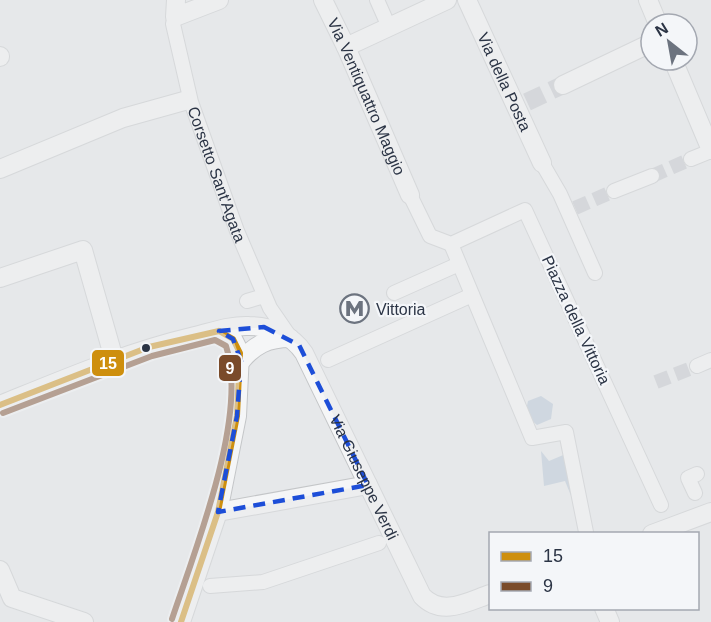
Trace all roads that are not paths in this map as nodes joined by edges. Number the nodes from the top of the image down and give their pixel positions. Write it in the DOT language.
graph roads {
  1 [pos="219,0"];
  2 [pos="323,0"];
  3 [pos="377,0"];
  4 [pos="447,0"];
  5 [pos="466,0"];
  6 [pos="176,9"];
  7 [pos="389,27"];
  8 [pos="346,47"];
  9 [pos="639,49"];
  10 [pos="678,72"];
  11 [pos="563,85"];
  12 [pos="188,101"];
  13 [pos="711,150"];
  14 [pos="692,159"];
  15 [pos="542,164"];
  16 [pos="0,170"];
  17 [pos="652,176"];
  18 [pos="614,191"];
  19 [pos="410,195"];
  20 [pos="451,244"];
  21 [pos="459,264"];
  22 [pos="595,273"];
  23 [pos="0,278"];
  24 [pos="394,293"];
  25 [pos="472,295"];
  26 [pos="264,296"];
  27 [pos="248,301"];
  28 [pos="219,331"];
  29 [pos="291,338"];
  30 [pos="114,359"];
  31 [pos="328,360"];
  32 [pos="711,360"];
  33 [pos="241,361"];
  34 [pos="697,366"];
  35 [pos="0,405"];
  36 [pos="697,474"];
  37 [pos="368,485"];
  38 [pos="695,493"];
  39 [pos="661,505"];
  40 [pos="218,512"];
  41 [pos="711,512"];
  42 [pos="586,532"];
  43 [pos="657,532"];
  44 [pos="379,543"];
  45 [pos="0,570"];
  46 [pos="210,586"];
  47 [pos="489,594"];
  48 [pos="84,622"];
  49 [pos="182,622"];
  1 -- 6 [label="street"];
  2 -- 8 [label="street, Via Ventiquattro Maggio"];
  3 -- 7 [label="street"];
  4 -- 7 [label="street"];
  5 -- 15 [label="street, Via della Posta"];
  6 -- 12 [label="street, Corsetto Sant'Agata"];
  7 -- 8 [label="street"];
  8 -- 19 [label="street, Via Ventiquattro Maggio"];
  9 -- 11 [label="street"];
  10 -- 13 [label="street"];
  12 -- 16 [label="street"];
  12 -- 26 [label="street, Corsetto Sant'Agata"];
  13 -- 14 [label="street"];
  15 -- 22 [label="street"];
  17 -- 18 [label="street"];
  19 -- 20 [label="street"];
  20 -- 21 [label="street"];
  20 -- 39 [label="street, Piazza della Vittoria"];
  21 -- 24 [label="street"];
  21 -- 25 [label="street"];
  23 -- 30 [label="street"];
  25 -- 31 [label="street"];
  25 -- 42 [label="street"];
  26 -- 27 [label="street"];
  26 -- 29 [label="street, Corsetto Sant'Agata"];
  28 -- 29 [label="street"];
  28 -- 30 [label="street"];
  28 -- 33 [label="street"];
  29 -- 33 [label="street"];
  29 -- 37 [label="street, Via Giuseppe Verdi"];
  30 -- 35 [label="street"];
  32 -- 34 [label="street"];
  33 -- 40 [label="street"];
  36 -- 38 [label="street"];
  37 -- 40 [label="street"];
  37 -- 47 [label="street, Via Giuseppe Verdi"];
  40 -- 49 [label="street"];
  41 -- 43 [label="street"];
  44 -- 46 [label="street"];
  45 -- 48 [label="street"];
}
